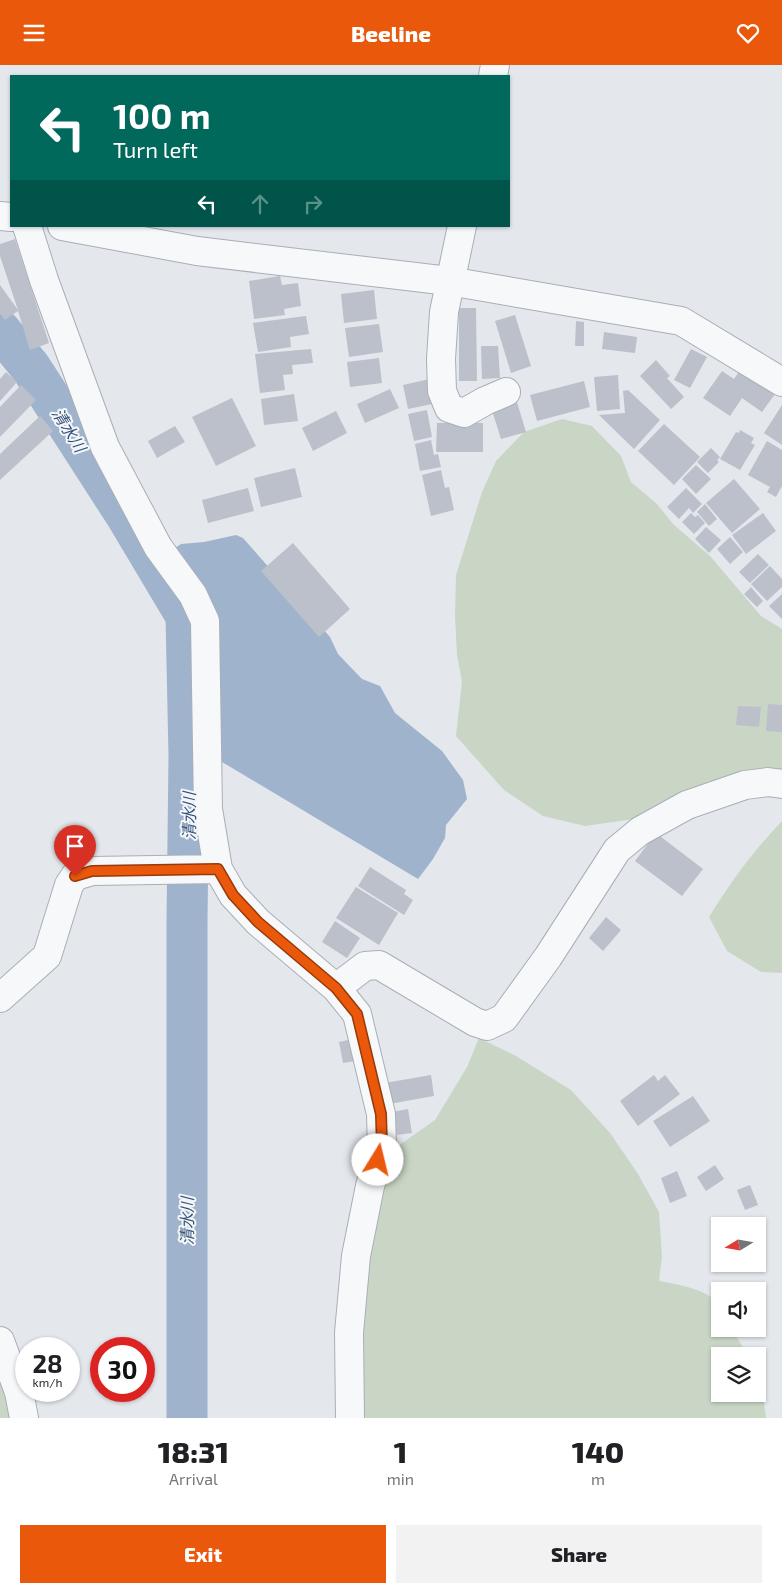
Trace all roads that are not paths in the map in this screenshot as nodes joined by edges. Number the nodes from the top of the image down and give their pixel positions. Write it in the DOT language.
graph roads {
  1 [pos="27,227"];
  2 [pos="67,227"];
  3 [pos="462,227"];
  4 [pos="450,281"];
  5 [pos="782,382"];
  6 [pos="506,392"];
  7 [pos="782,784"];
  8 [pos="218,869"];
  9 [pos="336,988"];
  10 [pos="0,998"];
  11 [pos="0,1341"];
  12 [pos="24,1418"];
  13 [pos="350,1418"];
  1 -- 8 [label="street"];
  2 -- 4 [label="street"];
  3 -- 4 [label="street"];
  4 -- 5 [label="street"];
  4 -- 6 [label="street"];
  7 -- 9 [label="street"];
  8 -- 9 [label="street"];
  8 -- 10 [label="street"];
  9 -- 13 [label="street"];
  11 -- 12 [label="street"];
}
